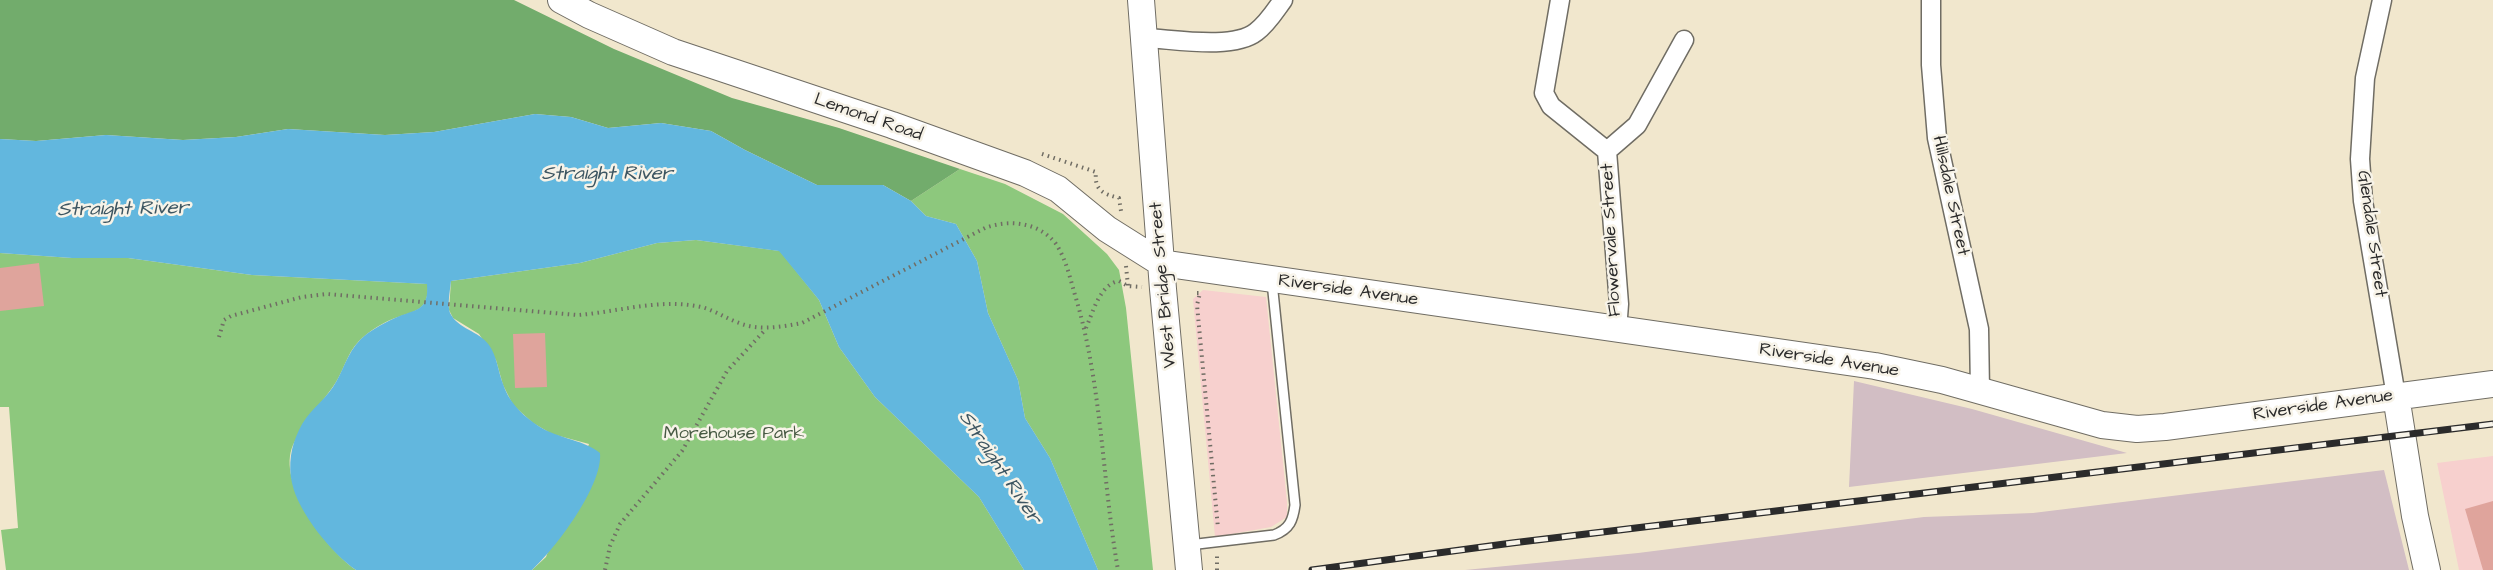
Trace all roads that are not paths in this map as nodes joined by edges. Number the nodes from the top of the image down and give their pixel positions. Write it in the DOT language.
graph roads {
  1 [pos="561,0"];
  2 [pos="1141,0"];
  3 [pos="1283,0"];
  4 [pos="1560,0"];
  5 [pos="1931,0"];
  6 [pos="2382,0"];
  7 [pos="1145,38"];
  8 [pos="1684,40"];
  9 [pos="1607,152"];
  10 [pos="1161,263"];
  11 [pos="1272,280"];
  12 [pos="1617,330"];
  13 [pos="2493,384"];
  14 [pos="1980,390"];
  15 [pos="2396,396"];
  16 [pos="1188,558"];
  17 [pos="2427,570"];
  1 -- 10 [label="street, Lemond Road"];
  2 -- 7 [label="street, West Bridge Street"];
  3 -- 7 [label="street"];
  4 -- 9 [label="street, Flowervale Street"];
  5 -- 14 [label="street, Hillsdale Street"];
  6 -- 15 [label="street, Glendale Street"];
  7 -- 10 [label="street, West Bridge Street"];
  8 -- 9 [label="street"];
  9 -- 12 [label="street, Flowervale Street"];
  10 -- 11 [label="street, Riverside Avenue"];
  10 -- 16 [label="street, West Bridge Street"];
  11 -- 12 [label="street, Riverside Avenue"];
  11 -- 16 [label="lane"];
  12 -- 14 [label="street, Riverside Avenue"];
  13 -- 15 [label="street, Riverside Avenue"];
  14 -- 15 [label="street, Riverside Avenue"];
  15 -- 17 [label="street"];
}
